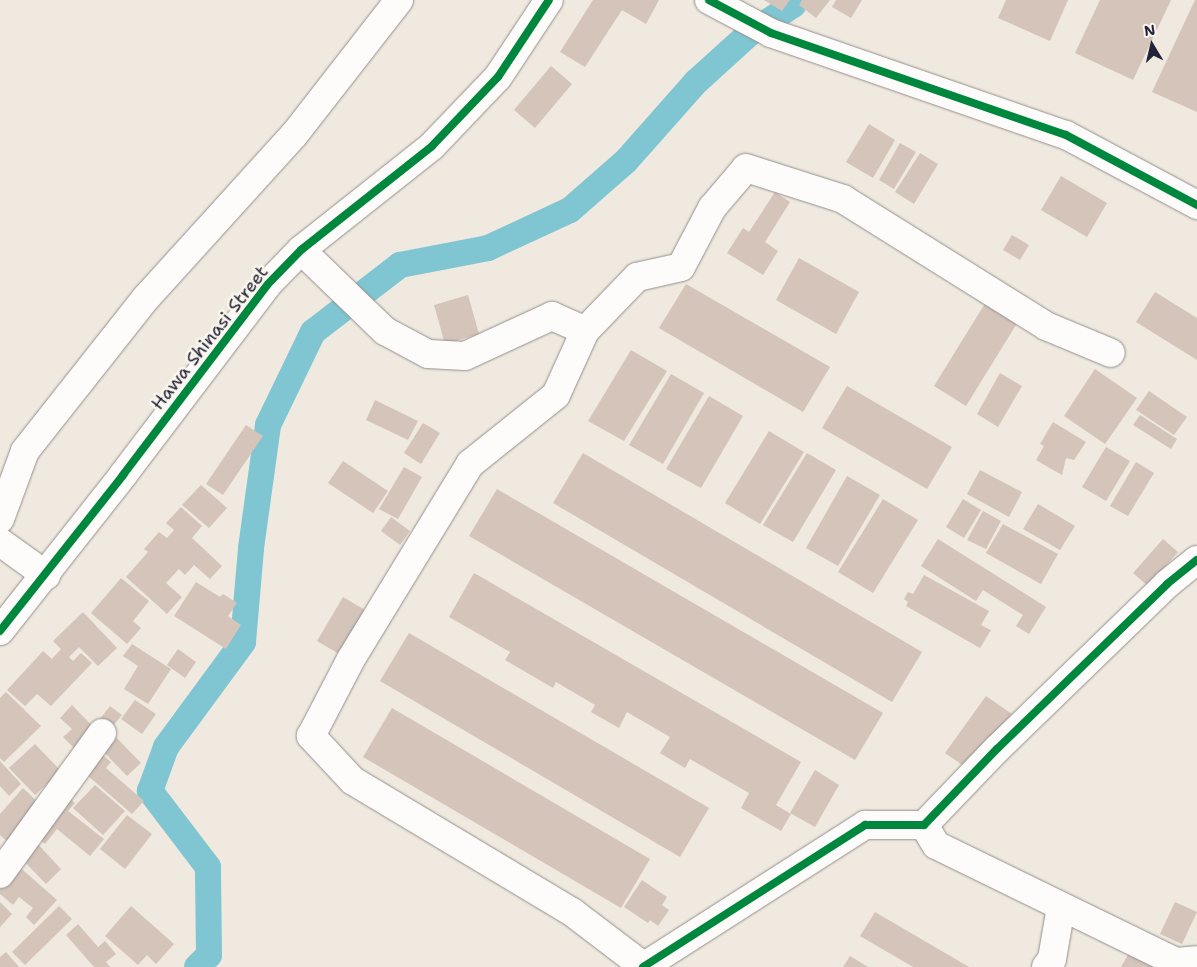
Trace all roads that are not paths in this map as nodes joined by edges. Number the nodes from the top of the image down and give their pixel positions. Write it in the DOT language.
graph roads {
  1 [pos="398,0"];
  2 [pos="549,0"];
  3 [pos="709,0"];
  4 [pos="1197,205"];
  5 [pos="300,250"];
  6 [pos="585,331"];
  7 [pos="1111,353"];
  8 [pos="0,519"];
  9 [pos="0,542"];
  10 [pos="1197,560"];
  11 [pos="46,574"];
  12 [pos="0,631"];
  13 [pos="102,733"];
  14 [pos="924,825"];
  15 [pos="0,874"];
  16 [pos="1061,906"];
  17 [pos="1197,960"];
  18 [pos="643,967"];
  19 [pos="1046,967"];
  1 -- 8 [label="street"];
  2 -- 5 [label="street, Hawa Shinasi Street"];
  3 -- 4 [label="street"];
  5 -- 6 [label="street"];
  5 -- 11 [label="street, Hawa Shinasi Street"];
  6 -- 7 [label="street"];
  6 -- 18 [label="street"];
  9 -- 11 [label="street"];
  10 -- 14 [label="street"];
  11 -- 12 [label="street, Hawa Shinasi Street"];
  13 -- 15 [label="street"];
  14 -- 16 [label="street"];
  14 -- 18 [label="street"];
  16 -- 17 [label="street"];
  16 -- 19 [label="street"];
}
